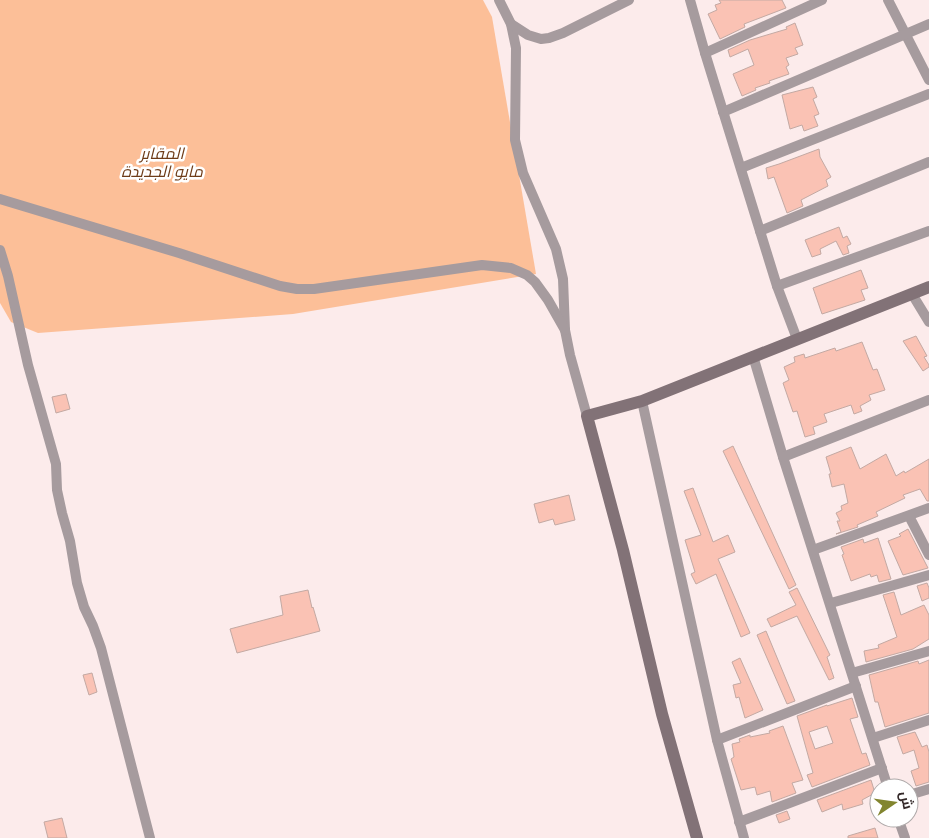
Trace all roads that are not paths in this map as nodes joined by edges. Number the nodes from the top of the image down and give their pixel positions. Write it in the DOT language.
graph roads {
  1 [pos="499,0"];
  2 [pos="628,0"];
  3 [pos="690,0"];
  4 [pos="822,0"];
  5 [pos="888,0"];
  6 [pos="511,24"];
  7 [pos="929,24"];
  8 [pos="906,34"];
  9 [pos="705,53"];
  10 [pos="929,80"];
  11 [pos="929,94"];
  12 [pos="723,112"];
  13 [pos="929,162"];
  14 [pos="740,168"];
  15 [pos="0,199"];
  16 [pos="760,231"];
  17 [pos="929,231"];
  18 [pos="0,250"];
  19 [pos="777,286"];
  20 [pos="929,287"];
  21 [pos="912,294"];
  22 [pos="929,322"];
  23 [pos="565,330"];
  24 [pos="797,339"];
  25 [pos="753,356"];
  26 [pos="929,400"];
  27 [pos="642,401"];
  28 [pos="587,416"];
  29 [pos="783,457"];
  30 [pos="929,508"];
  31 [pos="909,516"];
  32 [pos="813,550"];
  33 [pos="929,554"];
  34 [pos="929,576"];
  35 [pos="830,603"];
  36 [pos="929,651"];
  37 [pos="852,673"];
  38 [pos="856,686"];
  39 [pos="929,720"];
  40 [pos="872,738"];
  41 [pos="717,740"];
  42 [pos="882,768"];
  43 [pos="885,778"];
  44 [pos="739,822"];
  45 [pos="150,838"];
  46 [pos="696,838"];
  47 [pos="744,838"];
  1 -- 6 [label="street"];
  2 -- 6 [label="street"];
  3 -- 9 [label="street"];
  4 -- 9 [label="street"];
  5 -- 8 [label="street"];
  6 -- 23 [label="street"];
  7 -- 8 [label="street"];
  8 -- 10 [label="street"];
  8 -- 12 [label="street"];
  9 -- 12 [label="street"];
  11 -- 14 [label="street"];
  12 -- 14 [label="street"];
  13 -- 16 [label="street"];
  14 -- 16 [label="street"];
  15 -- 23 [label="street"];
  16 -- 19 [label="street"];
  17 -- 19 [label="street"];
  18 -- 45 [label="street"];
  19 -- 24 [label="street"];
  20 -- 21 [label="street"];
  21 -- 22 [label="street"];
  21 -- 24 [label="street"];
  23 -- 28 [label="street"];
  24 -- 25 [label="street"];
  25 -- 27 [label="street"];
  25 -- 29 [label="street"];
  26 -- 29 [label="street"];
  27 -- 28 [label="street"];
  27 -- 41 [label="street"];
  28 -- 46 [label="street"];
  29 -- 32 [label="street"];
  30 -- 31 [label="street"];
  31 -- 32 [label="street"];
  31 -- 33 [label="street"];
  32 -- 35 [label="street"];
  34 -- 35 [label="street"];
  35 -- 37 [label="street"];
  36 -- 37 [label="street"];
  37 -- 38 [label="street"];
  38 -- 40 [label="street"];
  38 -- 41 [label="street"];
  39 -- 40 [label="street"];
  40 -- 42 [label="street"];
  41 -- 44 [label="street"];
  42 -- 43 [label="street"];
  42 -- 44 [label="street"];
  44 -- 47 [label="street"];
}
